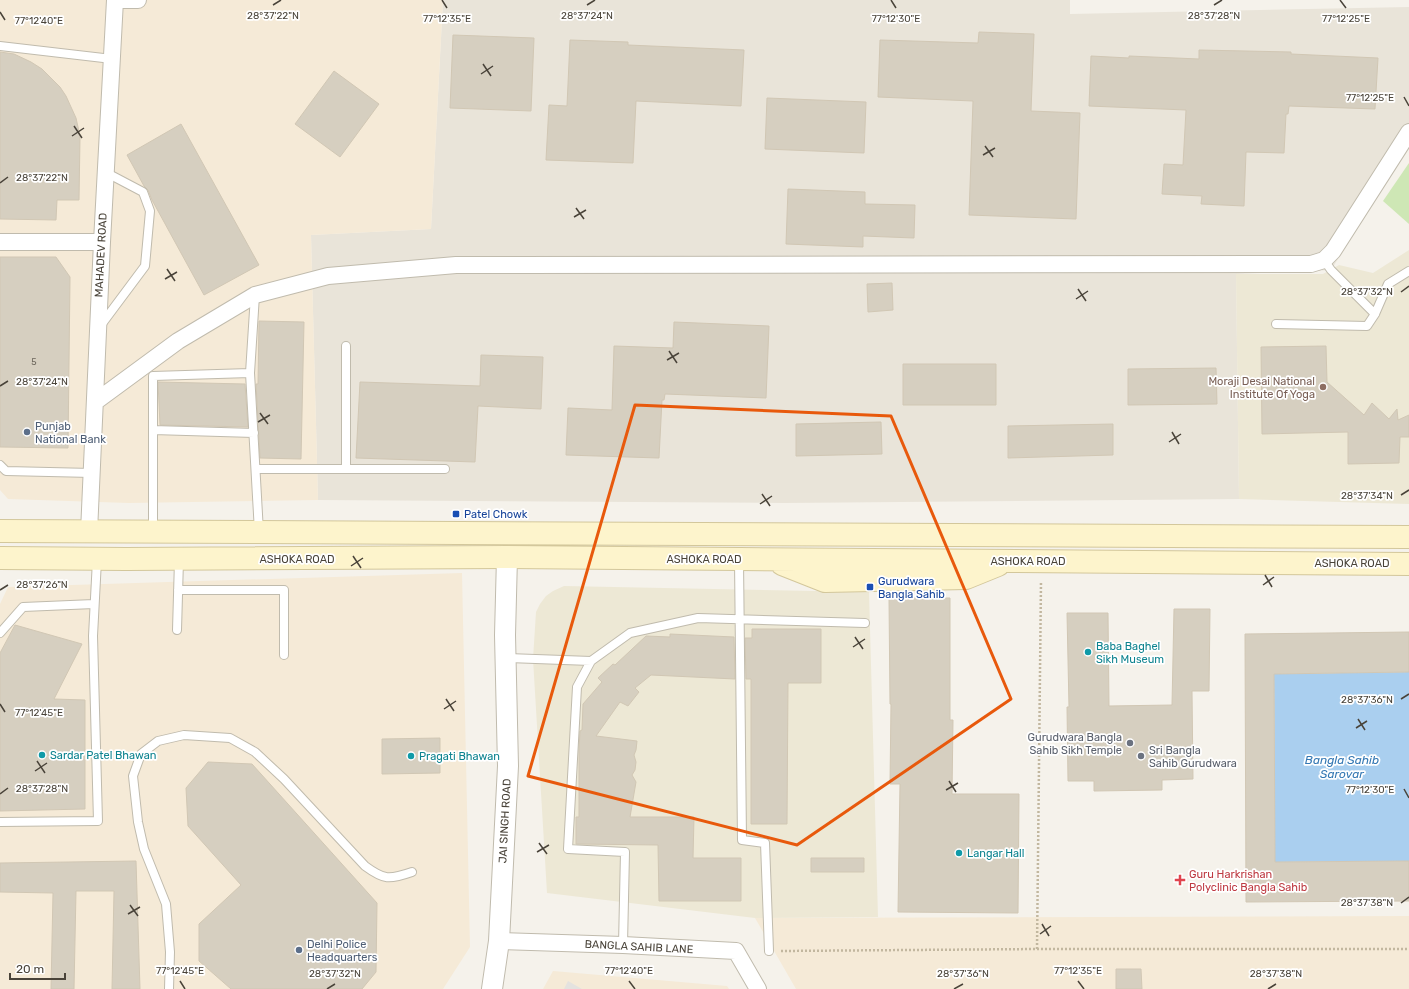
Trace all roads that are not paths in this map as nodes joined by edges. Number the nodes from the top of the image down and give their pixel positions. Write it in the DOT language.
graph roads {
  1 [pos="115,0"];
  2 [pos="138,0"];
  3 [pos="0,46"];
  4 [pos="112,59"];
  5 [pos="1409,132"];
  6 [pos="105,172"];
  7 [pos="0,242"];
  8 [pos="102,242"];
  9 [pos="1324,260"];
  10 [pos="1409,271"];
  11 [pos="255,295"];
  12 [pos="1375,314"];
  13 [pos="1276,324"];
  14 [pos="98,329"];
  15 [pos="346,346"];
  16 [pos="250,373"];
  17 [pos="95,402"];
  18 [pos="153,430"];
  19 [pos="254,433"];
  20 [pos="0,465"];
  21 [pos="256,469"];
  22 [pos="346,469"];
  23 [pos="445,469"];
  24 [pos="92,473"];
  25 [pos="0,531"];
  26 [pos="89,532"];
  27 [pos="153,532"];
  28 [pos="259,533"];
  29 [pos="1409,537"];
  30 [pos="507,557"];
  31 [pos="0,558"];
  32 [pos="97,559"];
  33 [pos="179,559"];
  34 [pos="739,559"];
  35 [pos="1409,564"];
  36 [pos="178,590"];
  37 [pos="94,604"];
  38 [pos="740,620"];
  39 [pos="865,623"];
  40 [pos="177,630"];
  41 [pos="0,633"];
  42 [pos="284,655"];
  43 [pos="506,658"];
  44 [pos="591,661"];
  45 [pos="0,822"];
  46 [pos="412,872"];
  47 [pos="499,941"];
  48 [pos="623,945"];
  49 [pos="769,951"];
  50 [pos="169,989"];
  51 [pos="492,989"];
  52 [pos="758,989"];
  1 -- 2 [label="street, MAHADEV ROAD"];
  1 -- 4 [label="street, MAHADEV ROAD"];
  3 -- 4 [label="lane"];
  4 -- 6 [label="street, MAHADEV ROAD"];
  5 -- 9 [label="street"];
  6 -- 8 [label="street, MAHADEV ROAD"];
  6 -- 14 [label="lane"];
  7 -- 8 [label="street"];
  8 -- 14 [label="street, MAHADEV ROAD"];
  9 -- 11 [label="street"];
  9 -- 12 [label="lane"];
  10 -- 12 [label="lane"];
  11 -- 16 [label="lane"];
  11 -- 17 [label="street"];
  12 -- 13 [label="lane"];
  14 -- 17 [label="street, MAHADEV ROAD"];
  15 -- 22 [label="lane"];
  16 -- 18 [label="lane"];
  16 -- 19 [label="lane"];
  17 -- 24 [label="street, MAHADEV ROAD"];
  18 -- 19 [label="lane"];
  18 -- 27 [label="lane"];
  19 -- 21 [label="lane"];
  20 -- 24 [label="lane"];
  21 -- 22 [label="lane"];
  21 -- 28 [label="lane"];
  22 -- 23 [label="lane"];
  24 -- 26 [label="street, MAHADEV ROAD"];
  25 -- 26 [label="main road"];
  26 -- 27 [label="main road"];
  27 -- 28 [label="main road"];
  28 -- 29 [label="main road"];
  30 -- 33 [label="main road, ASHOKA ROAD"];
  30 -- 34 [label="main road, ASHOKA ROAD"];
  30 -- 43 [label="street, JAI SINGH ROAD"];
  31 -- 32 [label="main road, ASHOKA ROAD"];
  32 -- 33 [label="main road, ASHOKA ROAD"];
  32 -- 37 [label="lane"];
  33 -- 36 [label="lane"];
  34 -- 35 [label="main road, ASHOKA ROAD"];
  34 -- 38 [label="lane"];
  36 -- 40 [label="lane"];
  36 -- 42 [label="lane"];
  37 -- 41 [label="lane"];
  37 -- 45 [label="lane"];
  38 -- 39 [label="lane"];
  38 -- 44 [label="lane"];
  38 -- 49 [label="lane"];
  43 -- 44 [label="lane"];
  43 -- 47 [label="street, JAI SINGH ROAD"];
  44 -- 48 [label="lane"];
  46 -- 50 [label="lane"];
  47 -- 48 [label="street, BANGLA SAHIB LANE"];
  47 -- 51 [label="street, JAI SINGH ROAD"];
  48 -- 52 [label="street, BANGLA SAHIB LANE"];
}
